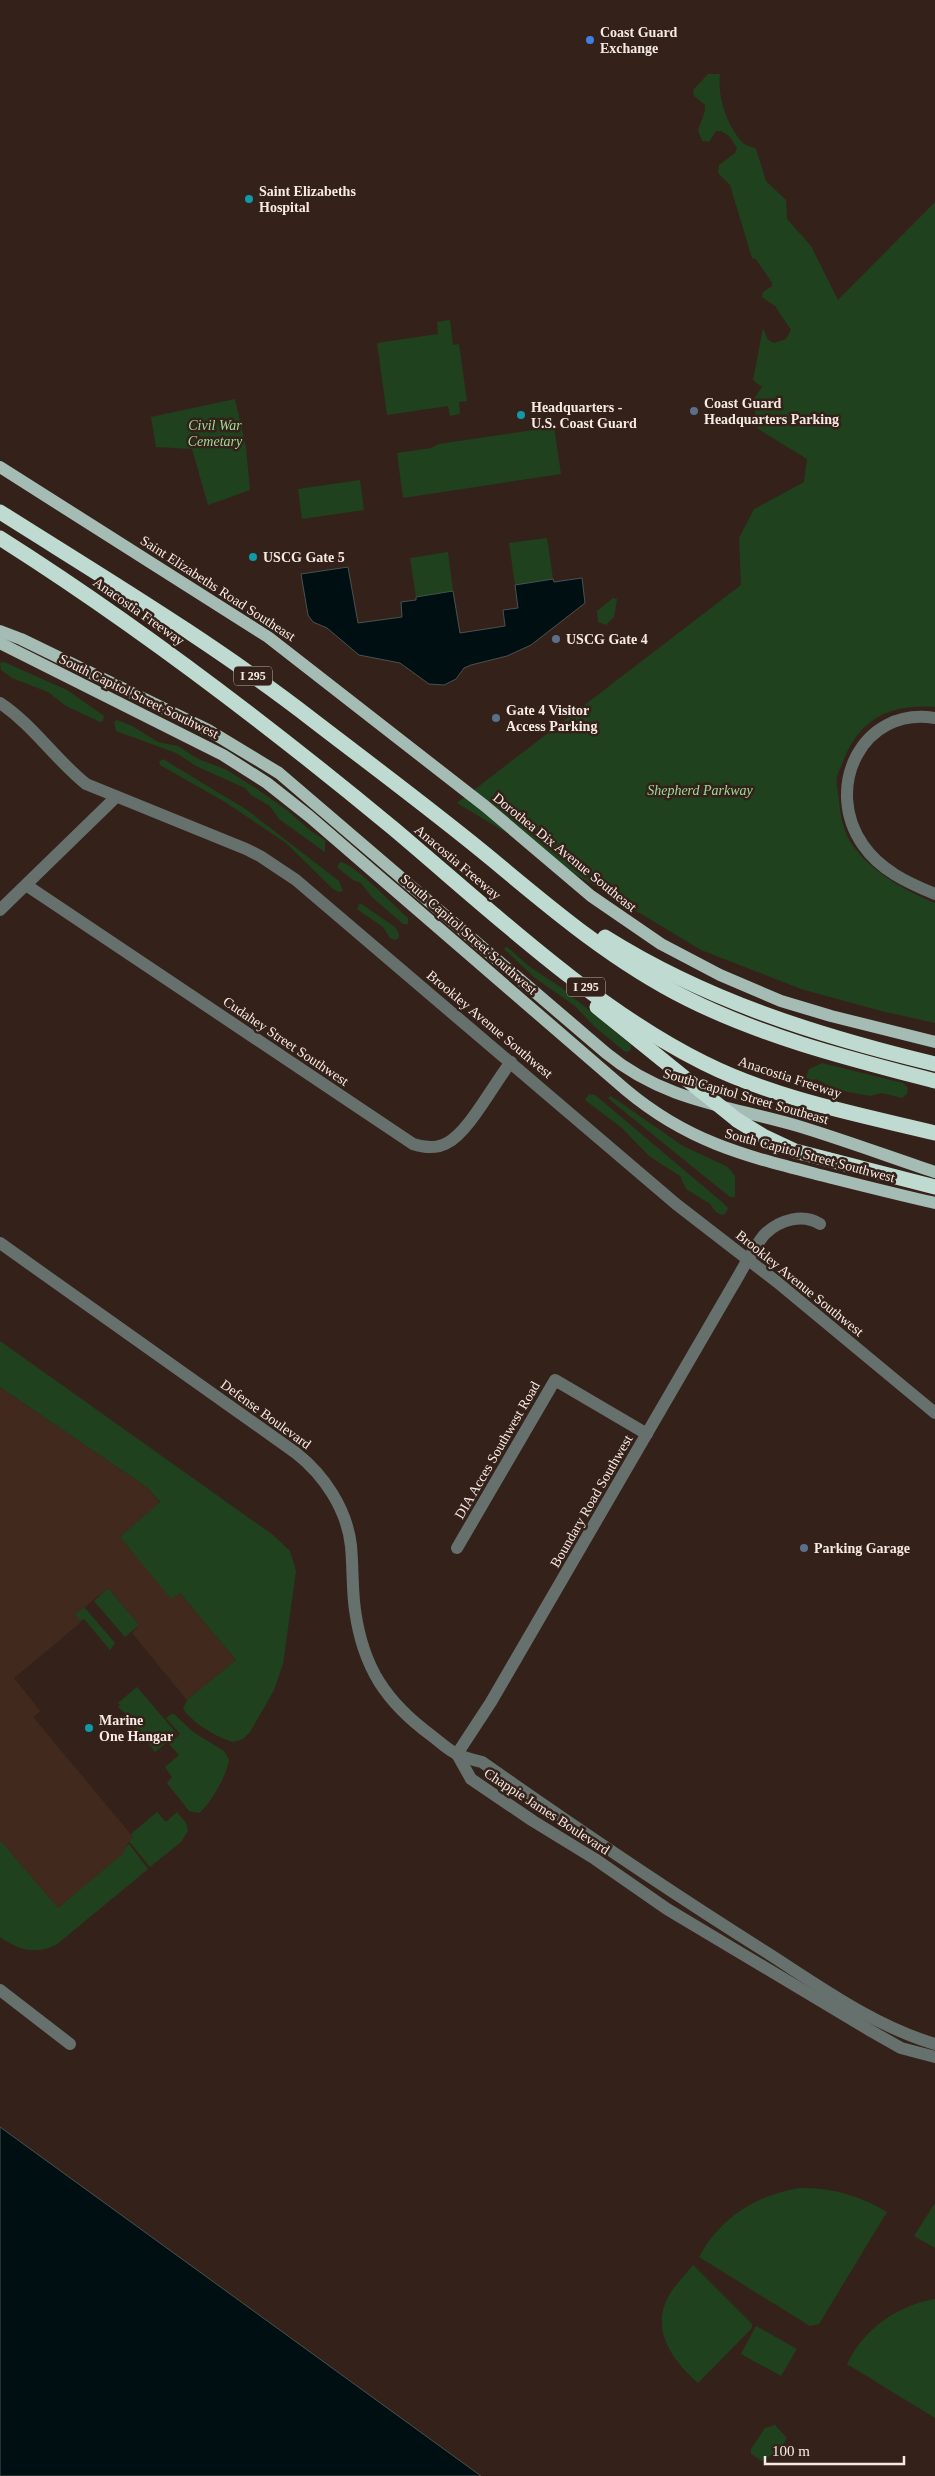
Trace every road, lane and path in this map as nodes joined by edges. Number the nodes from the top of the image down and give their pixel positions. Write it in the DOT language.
graph roads {
  1 [pos="0,467"];
  2 [pos="0,512"];
  3 [pos="0,538"];
  4 [pos="0,631"];
  5 [pos="0,643"];
  6 [pos="0,703"];
  7 [pos="935,718"];
  8 [pos="289,746"];
  9 [pos="457,784"];
  10 [pos="115,798"];
  11 [pos="492,860"];
  12 [pos="26,885"];
  13 [pos="935,894"];
  14 [pos="0,910"];
  15 [pos="935,1042"];
  16 [pos="510,1062"];
  17 [pos="935,1064"];
  18 [pos="935,1081"];
  19 [pos="935,1132"];
  20 [pos="935,1172"];
  21 [pos="935,1187"];
  22 [pos="935,1203"];
  23 [pos="820,1224"];
  24 [pos="0,1244"];
  25 [pos="749,1261"];
  26 [pos="935,1413"];
  27 [pos="647,1434"];
  28 [pos="457,1548"];
  29 [pos="457,1754"];
  30 [pos="0,1990"];
  31 [pos="70,2044"];
  32 [pos="935,2044"];
  33 [pos="935,2057"];
  1 -- 9 [label="main road, Saint Elizabeths Road Southeast"];
  2 -- 11 [label="highway, Anacostia Freeway / I 295"];
  3 -- 8 [label="highway, Anacostia Freeway / I 295"];
  4 -- 20 [label="main road, South Capitol Street Southeast"];
  5 -- 22 [label="main road, South Capitol Street Southwest"];
  6 -- 10 [label="street, Brookley Avenue Southwest"];
  7 -- 13 [label="street"];
  8 -- 19 [label="highway, Anacostia Freeway / I 295"];
  8 -- 21 [label="highway, bridge"];
  9 -- 15 [label="main road, Dorothea Dix Avenue Southeast"];
  10 -- 12 [label="street"];
  10 -- 16 [label="street, Brookley Avenue Southwest"];
  11 -- 17 [label="highway"];
  11 -- 18 [label="highway, Anacostia Freeway / I 295"];
  12 -- 14 [label="street"];
  12 -- 16 [label="street, Cudahey Street Southwest"];
  16 -- 25 [label="street, Brookley Avenue Southwest"];
  23 -- 25 [label="street, Boundary Road Southwest"];
  24 -- 29 [label="street, Defense Boulevard"];
  25 -- 26 [label="street, Brookley Avenue Southwest"];
  25 -- 27 [label="street, Boundary Road Southwest"];
  27 -- 28 [label="street, DIA Acces Southwest Road"];
  27 -- 29 [label="street, Boundary Road Southwest"];
  29 -- 32 [label="street, Chappie James Boulevard"];
  29 -- 33 [label="street, Chappie James Boulevard"];
  30 -- 31 [label="street"];
}
